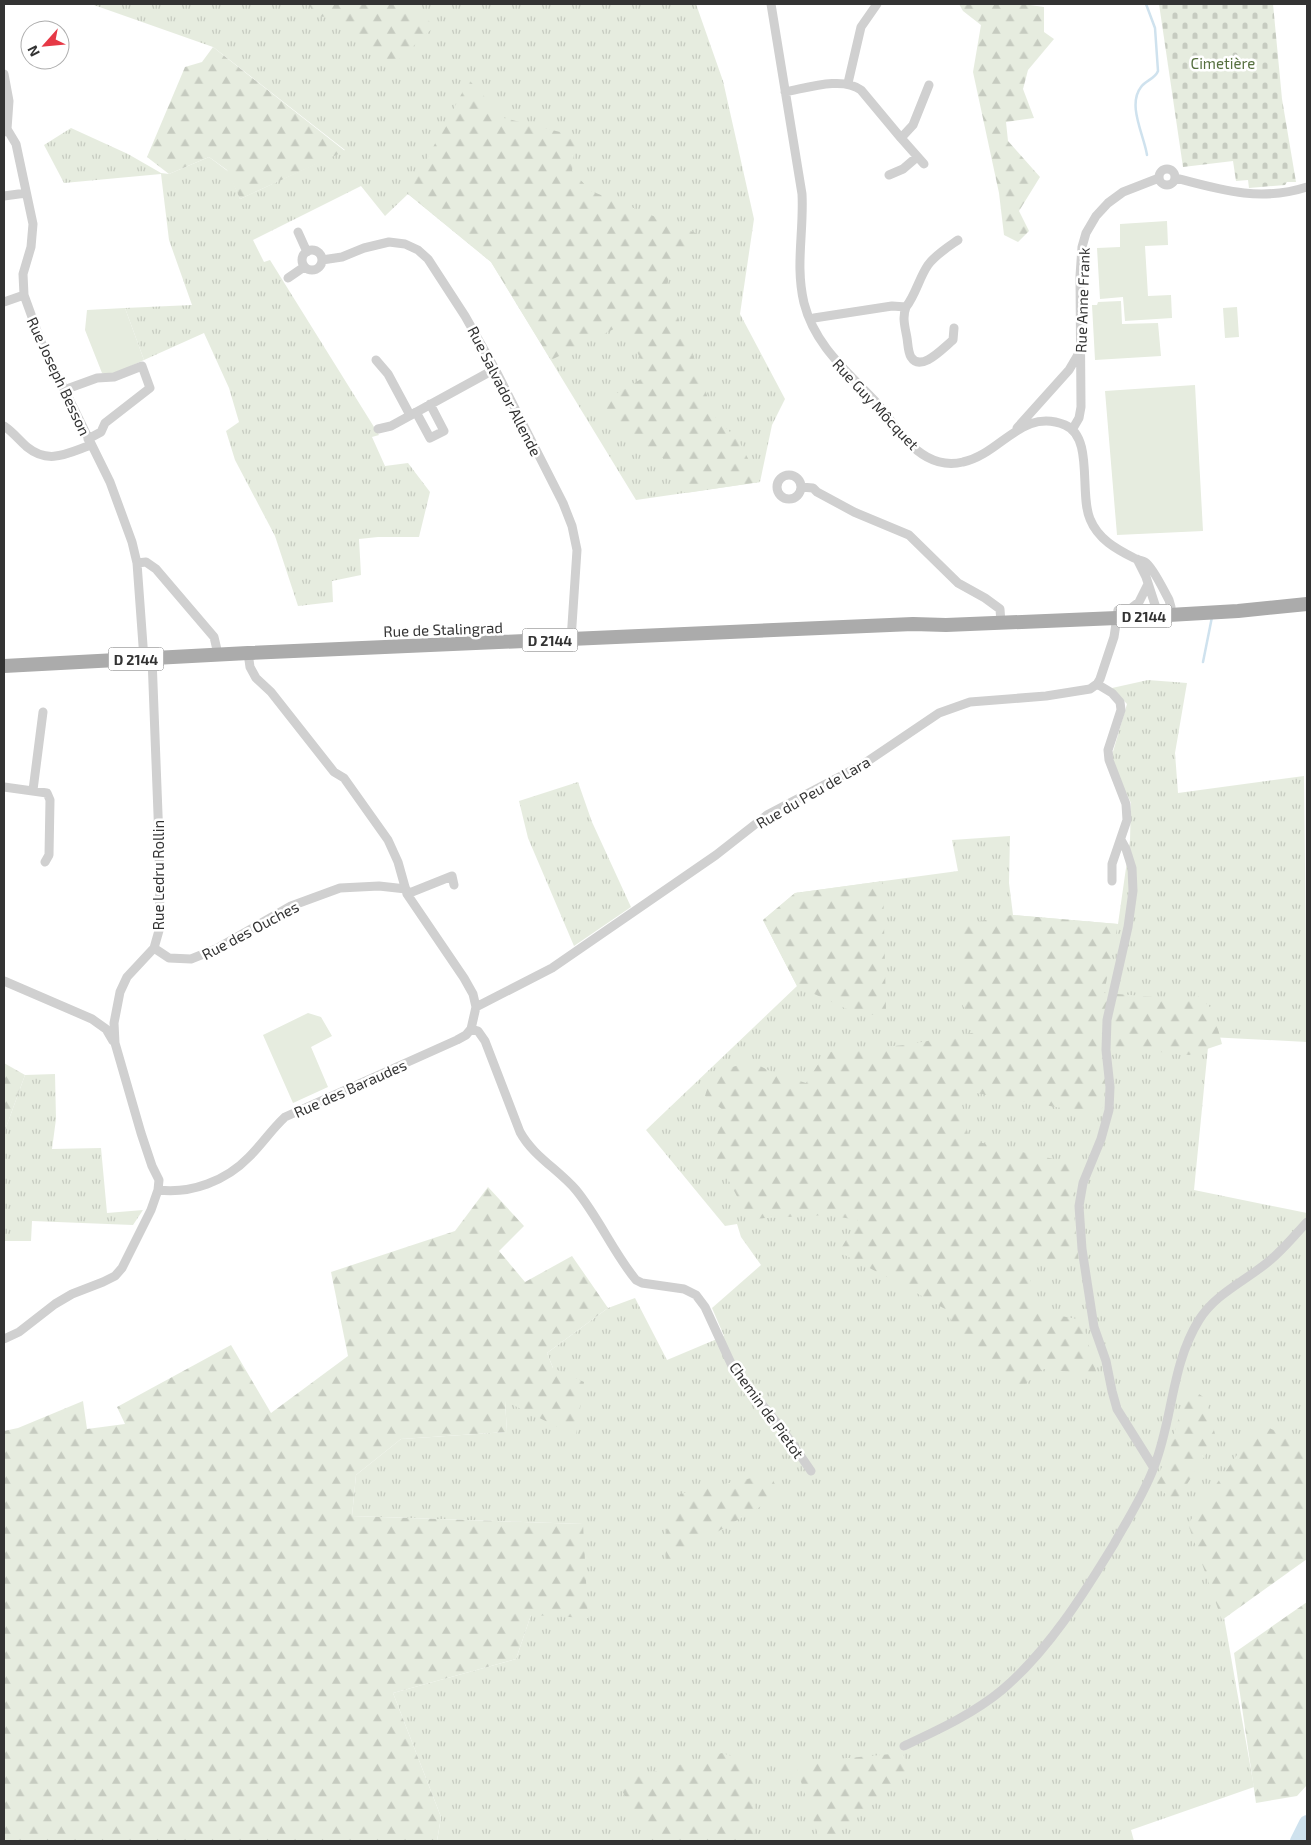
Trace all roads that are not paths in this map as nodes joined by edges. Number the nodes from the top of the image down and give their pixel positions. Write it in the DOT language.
graph roads {
  1 [pos="771,4"];
  2 [pos="877,4"];
  3 [pos="4,79"];
  4 [pos="848,83"];
  5 [pos="930,85"];
  6 [pos="785,92"];
  7 [pos="5,131"];
  8 [pos="900,138"];
  9 [pos="889,175"];
  10 [pos="1307,187"];
  11 [pos="26,193"];
  12 [pos="4,196"];
  13 [pos="298,232"];
  14 [pos="958,240"];
  15 [pos="307,252"];
  16 [pos="322,260"];
  17 [pos="304,267"];
  18 [pos="288,278"];
  19 [pos="24,295"];
  20 [pos="4,302"];
  21 [pos="906,307"];
  22 [pos="810,320"];
  23 [pos="954,328"];
  24 [pos="1080,351"];
  25 [pos="376,360"];
  26 [pos="495,369"];
  27 [pos="64,390"];
  28 [pos="430,404"];
  29 [pos="413,414"];
  30 [pos="4,426"];
  31 [pos="378,429"];
  32 [pos="1072,430"];
  33 [pos="1013,431"];
  34 [pos="89,442"];
  35 [pos="801,487"];
  36 [pos="1137,559"];
  37 [pos="137,563"];
  38 [pos="1148,584"];
  39 [pos="1307,604"];
  40 [pos="1163,611"];
  41 [pos="1121,612"];
  42 [pos="1001,619"];
  43 [pos="571,640"];
  44 [pos="248,653"];
  45 [pos="218,654"];
  46 [pos="148,658"];
  47 [pos="4,666"];
  48 [pos="1097,684"];
  49 [pos="43,712"];
  50 [pos="4,787"];
  51 [pos="33,790"];
  52 [pos="1121,840"];
  53 [pos="45,862"];
  54 [pos="1112,881"];
  55 [pos="454,885"];
  56 [pos="407,891"];
  57 [pos="154,948"];
  58 [pos="4,981"];
  59 [pos="476,1007"];
  60 [pos="471,1029"];
  61 [pos="114,1044"];
  62 [pos="158,1190"];
  63 [pos="1307,1222"];
  64 [pos="4,1339"];
  65 [pos="1154,1468"];
  66 [pos="811,1471"];
  67 [pos="904,1746"];
  1 -- 6 [label="street, Rue Guy Môcquet"];
  2 -- 4 [label="street"];
  3 -- 7 [label="street"];
  4 -- 6 [label="street"];
  4 -- 8 [label="street"];
  5 -- 8 [label="street"];
  6 -- 22 [label="street, Rue Guy Môcquet"];
  7 -- 11 [label="street, Rue Joseph Besson"];
  8 -- 9 [label="street"];
  10 -- 24 [label="street, Rue Anne Frank"];
  11 -- 12 [label="street"];
  11 -- 19 [label="street, Rue Joseph Besson"];
  13 -- 15 [label="street"];
  14 -- 21 [label="street"];
  15 -- 16 [label="street"];
  15 -- 17 [label="street"];
  16 -- 17 [label="street"];
  16 -- 26 [label="street, Rue Salvador Allende"];
  17 -- 18 [label="street"];
  19 -- 20 [label="street"];
  19 -- 27 [label="street, Rue Joseph Besson"];
  21 -- 22 [label="street"];
  21 -- 23 [label="street"];
  22 -- 33 [label="street, Rue Guy Môcquet"];
  24 -- 32 [label="street, Rue Anne Frank"];
  24 -- 33 [label="street"];
  25 -- 29 [label="street"];
  26 -- 28 [label="street"];
  26 -- 43 [label="street, Rue Salvador Allende"];
  27 -- 34 [label="street, Rue Joseph Besson"];
  27 -- 34 [label="street"];
  28 -- 29 [label="street"];
  28 -- 29 [label="street"];
  29 -- 31 [label="street"];
  30 -- 34 [label="street"];
  32 -- 33 [label="street, Rue Guy Môcquet"];
  32 -- 36 [label="street"];
  34 -- 37 [label="street, Rue Joseph Besson"];
  35 -- 42 [label="street"];
  36 -- 38 [label="street"];
  36 -- 40 [label="street"];
  37 -- 45 [label="street"];
  37 -- 46 [label="street, Rue Joseph Besson"];
  38 -- 40 [label="street"];
  38 -- 41 [label="street"];
  39 -- 40 [label="main road, D 2144"];
  40 -- 41 [label="main road, D 2144"];
  41 -- 42 [label="main road, D 2144"];
  41 -- 48 [label="street"];
  42 -- 43 [label="main road, Rue de Stalingrad / D 2144"];
  43 -- 44 [label="main road, Rue de Stalingrad / D 2144"];
  44 -- 45 [label="main road, Rue de Stalingrad / D 2144"];
  44 -- 56 [label="street"];
  45 -- 46 [label="main road, Rue de Stalingrad / D 2144"];
  46 -- 47 [label="main road, Rue de Stalingrad / D 2144"];
  46 -- 57 [label="street, Rue Ledru Rollin"];
  48 -- 52 [label="street"];
  48 -- 59 [label="street, Rue du Peu de Lara"];
  49 -- 51 [label="street"];
  50 -- 51 [label="street"];
  51 -- 53 [label="street"];
  52 -- 54 [label="street"];
  52 -- 65 [label="street"];
  55 -- 56 [label="street"];
  56 -- 57 [label="street, Rue des Ouches"];
  56 -- 59 [label="street"];
  57 -- 61 [label="street, Rue Ledru Rollin"];
  58 -- 61 [label="street"];
  59 -- 60 [label="street"];
  60 -- 62 [label="street, Rue des Baraudes"];
  60 -- 66 [label="street, Chemin de Pietot"];
  61 -- 62 [label="street, Rue Ledru Rollin"];
  62 -- 64 [label="street"];
  63 -- 65 [label="street"];
  65 -- 67 [label="street"];
}
